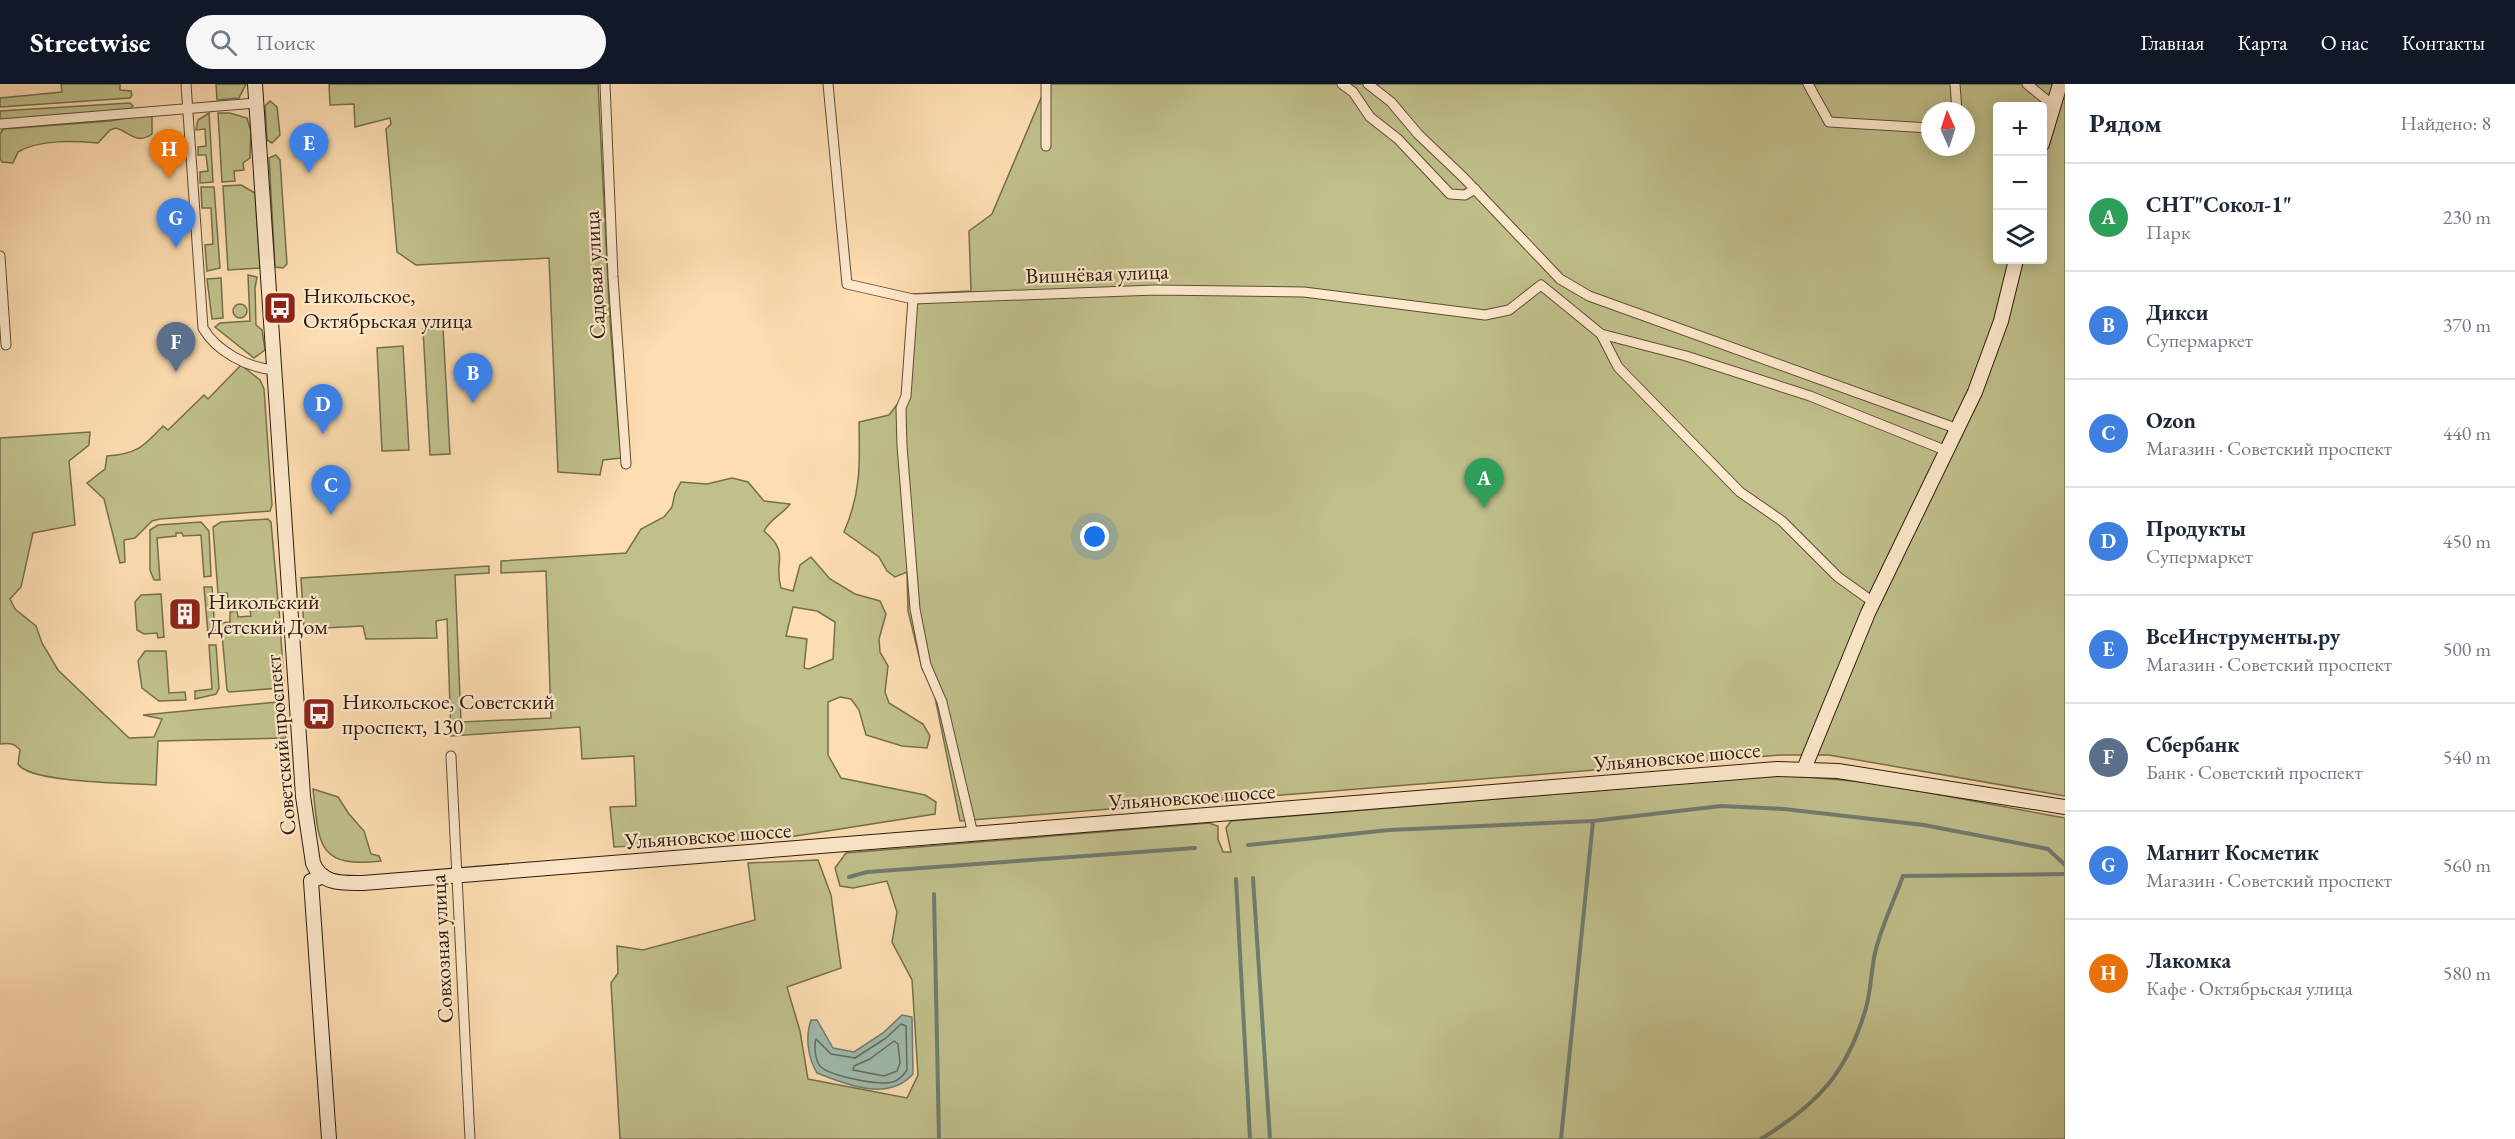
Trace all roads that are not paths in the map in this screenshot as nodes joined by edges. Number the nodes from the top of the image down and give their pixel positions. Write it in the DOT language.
graph roads {
  1 [pos="186,84"];
  2 [pos="255,84"];
  3 [pos="605,84"];
  4 [pos="828,84"];
  5 [pos="1046,84"];
  6 [pos="1342,84"];
  7 [pos="1368,84"];
  8 [pos="1808,84"];
  9 [pos="1955,84"];
  10 [pos="2027,84"];
  11 [pos="2060,84"];
  12 [pos="1956,102"];
  13 [pos="256,103"];
  14 [pos="2054,106"];
  15 [pos="188,108"];
  16 [pos="0,124"];
  17 [pos="1921,127"];
  18 [pos="2047,130"];
  19 [pos="1046,146"];
  20 [pos="1475,189"];
  21 [pos="0,256"];
  22 [pos="2015,264"];
  23 [pos="914,299"];
  24 [pos="1601,334"];
  25 [pos="6,345"];
  26 [pos="276,370"];
  27 [pos="1958,429"];
  28 [pos="1947,451"];
  29 [pos="626,464"];
  30 [pos="1873,602"];
  31 [pos="451,756"];
  32 [pos="1804,769"];
  33 [pos="2065,807"];
  34 [pos="973,834"];
  35 [pos="457,875"];
  36 [pos="323,876"];
  37 [pos="329,1139"];
  38 [pos="470,1139"];
  1 -- 15 [label="street"];
  2 -- 13 [label="main road, Советский проспект"];
  3 -- 29 [label="street, Садовая улица"];
  4 -- 23 [label="street, Вишнёвая улица"];
  5 -- 19 [label="street"];
  6 -- 20 [label="street"];
  7 -- 20 [label="street"];
  8 -- 17 [label="street"];
  9 -- 12 [label="street"];
  10 -- 14 [label="street"];
  11 -- 14 [label="main road"];
  13 -- 15 [label="street"];
  13 -- 26 [label="main road, Советский проспект"];
  14 -- 18 [label="main road"];
  15 -- 16 [label="street"];
  15 -- 26 [label="street"];
  20 -- 27 [label="street"];
  21 -- 25 [label="street"];
  22 -- 27 [label="main road"];
  23 -- 24 [label="street, Вишнёвая улица"];
  23 -- 34 [label="street"];
  24 -- 28 [label="street"];
  24 -- 30 [label="street"];
  26 -- 36 [label="main road, Советский проспект"];
  27 -- 28 [label="main road"];
  28 -- 30 [label="main road"];
  30 -- 32 [label="main road"];
  31 -- 35 [label="street, Совхозная улица"];
  32 -- 33 [label="main road, Ульяновское шоссе"];
  32 -- 34 [label="main road, Ульяновское шоссе"];
  34 -- 35 [label="main road, Ульяновское шоссе"];
  35 -- 36 [label="main road, Ульяновское шоссе"];
  35 -- 38 [label="street, Совхозная улица"];
  36 -- 37 [label="main road"];
}
